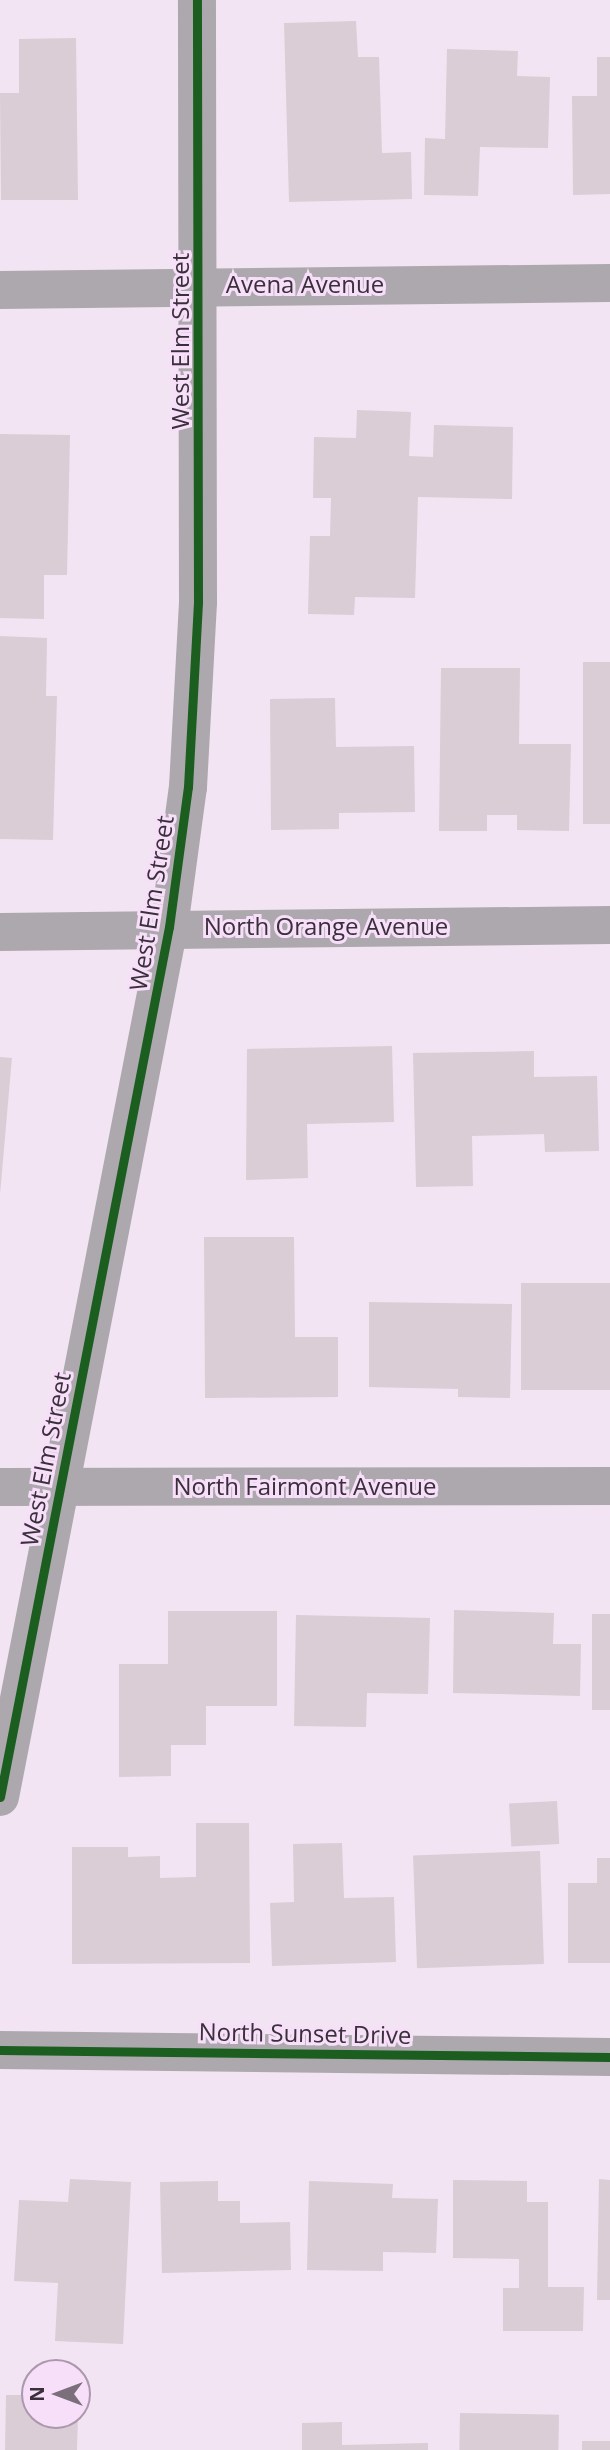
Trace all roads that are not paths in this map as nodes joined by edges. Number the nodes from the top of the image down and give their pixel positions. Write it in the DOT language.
graph roads {
  1 [pos="197,0"];
  2 [pos="610,283"];
  3 [pos="199,285"];
  4 [pos="0,290"];
  5 [pos="610,925"];
  6 [pos="169,927"];
  7 [pos="0,932"];
  8 [pos="59,1486"];
  9 [pos="610,1486"];
  10 [pos="0,1487"];
  11 [pos="0,1797"];
  12 [pos="0,2050"];
  13 [pos="610,2057"];
  1 -- 3 [label="street, West Elm Street"];
  2 -- 3 [label="street, Avena Avenue"];
  3 -- 4 [label="street, Avena Avenue"];
  3 -- 6 [label="street, West Elm Street"];
  5 -- 6 [label="street, North Orange Avenue"];
  6 -- 7 [label="street, North Orange Avenue"];
  6 -- 8 [label="street, West Elm Street"];
  8 -- 9 [label="street, North Fairmont Avenue"];
  8 -- 10 [label="street, North Fairmont Avenue"];
  8 -- 11 [label="street, West Elm Street"];
  12 -- 13 [label="street, North Sunset Drive"];
}
